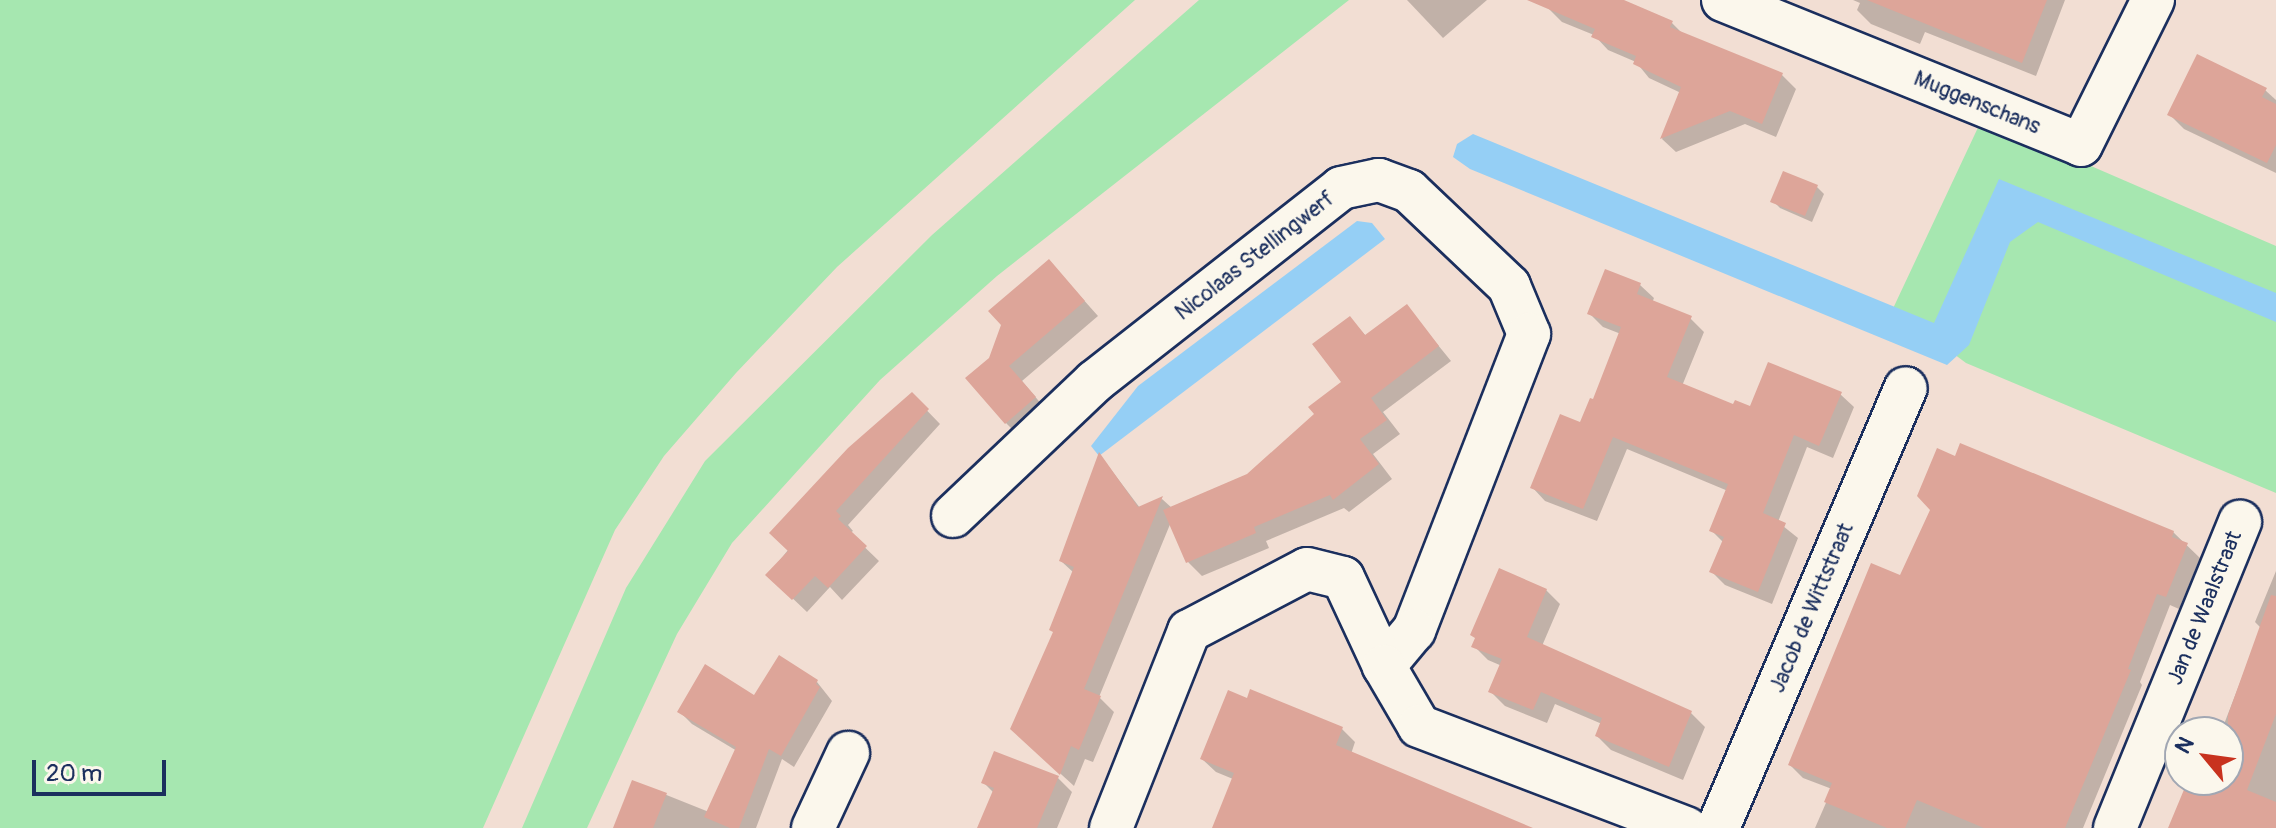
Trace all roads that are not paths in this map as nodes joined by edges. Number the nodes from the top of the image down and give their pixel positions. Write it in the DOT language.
graph roads {
  1 [pos="1723,0"];
  2 [pos="2153,0"];
  3 [pos="1906,388"];
  4 [pos="953,516"];
  5 [pos="2240,521"];
  6 [pos="1384,666"];
  7 [pos="848,753"];
  8 [pos="813,828"];
  9 [pos="1111,828"];
  10 [pos="1686,828"];
  11 [pos="1718,828"];
  12 [pos="2115,828"];
  1 -- 2 [label="street, Muggenschans"];
  3 -- 11 [label="street, Jacob de Wittstraat"];
  4 -- 6 [label="street, Nicolaas Stellingwerf"];
  5 -- 12 [label="street, Jan de Waalstraat"];
  6 -- 9 [label="street"];
  6 -- 10 [label="street"];
  7 -- 8 [label="street"];
}
